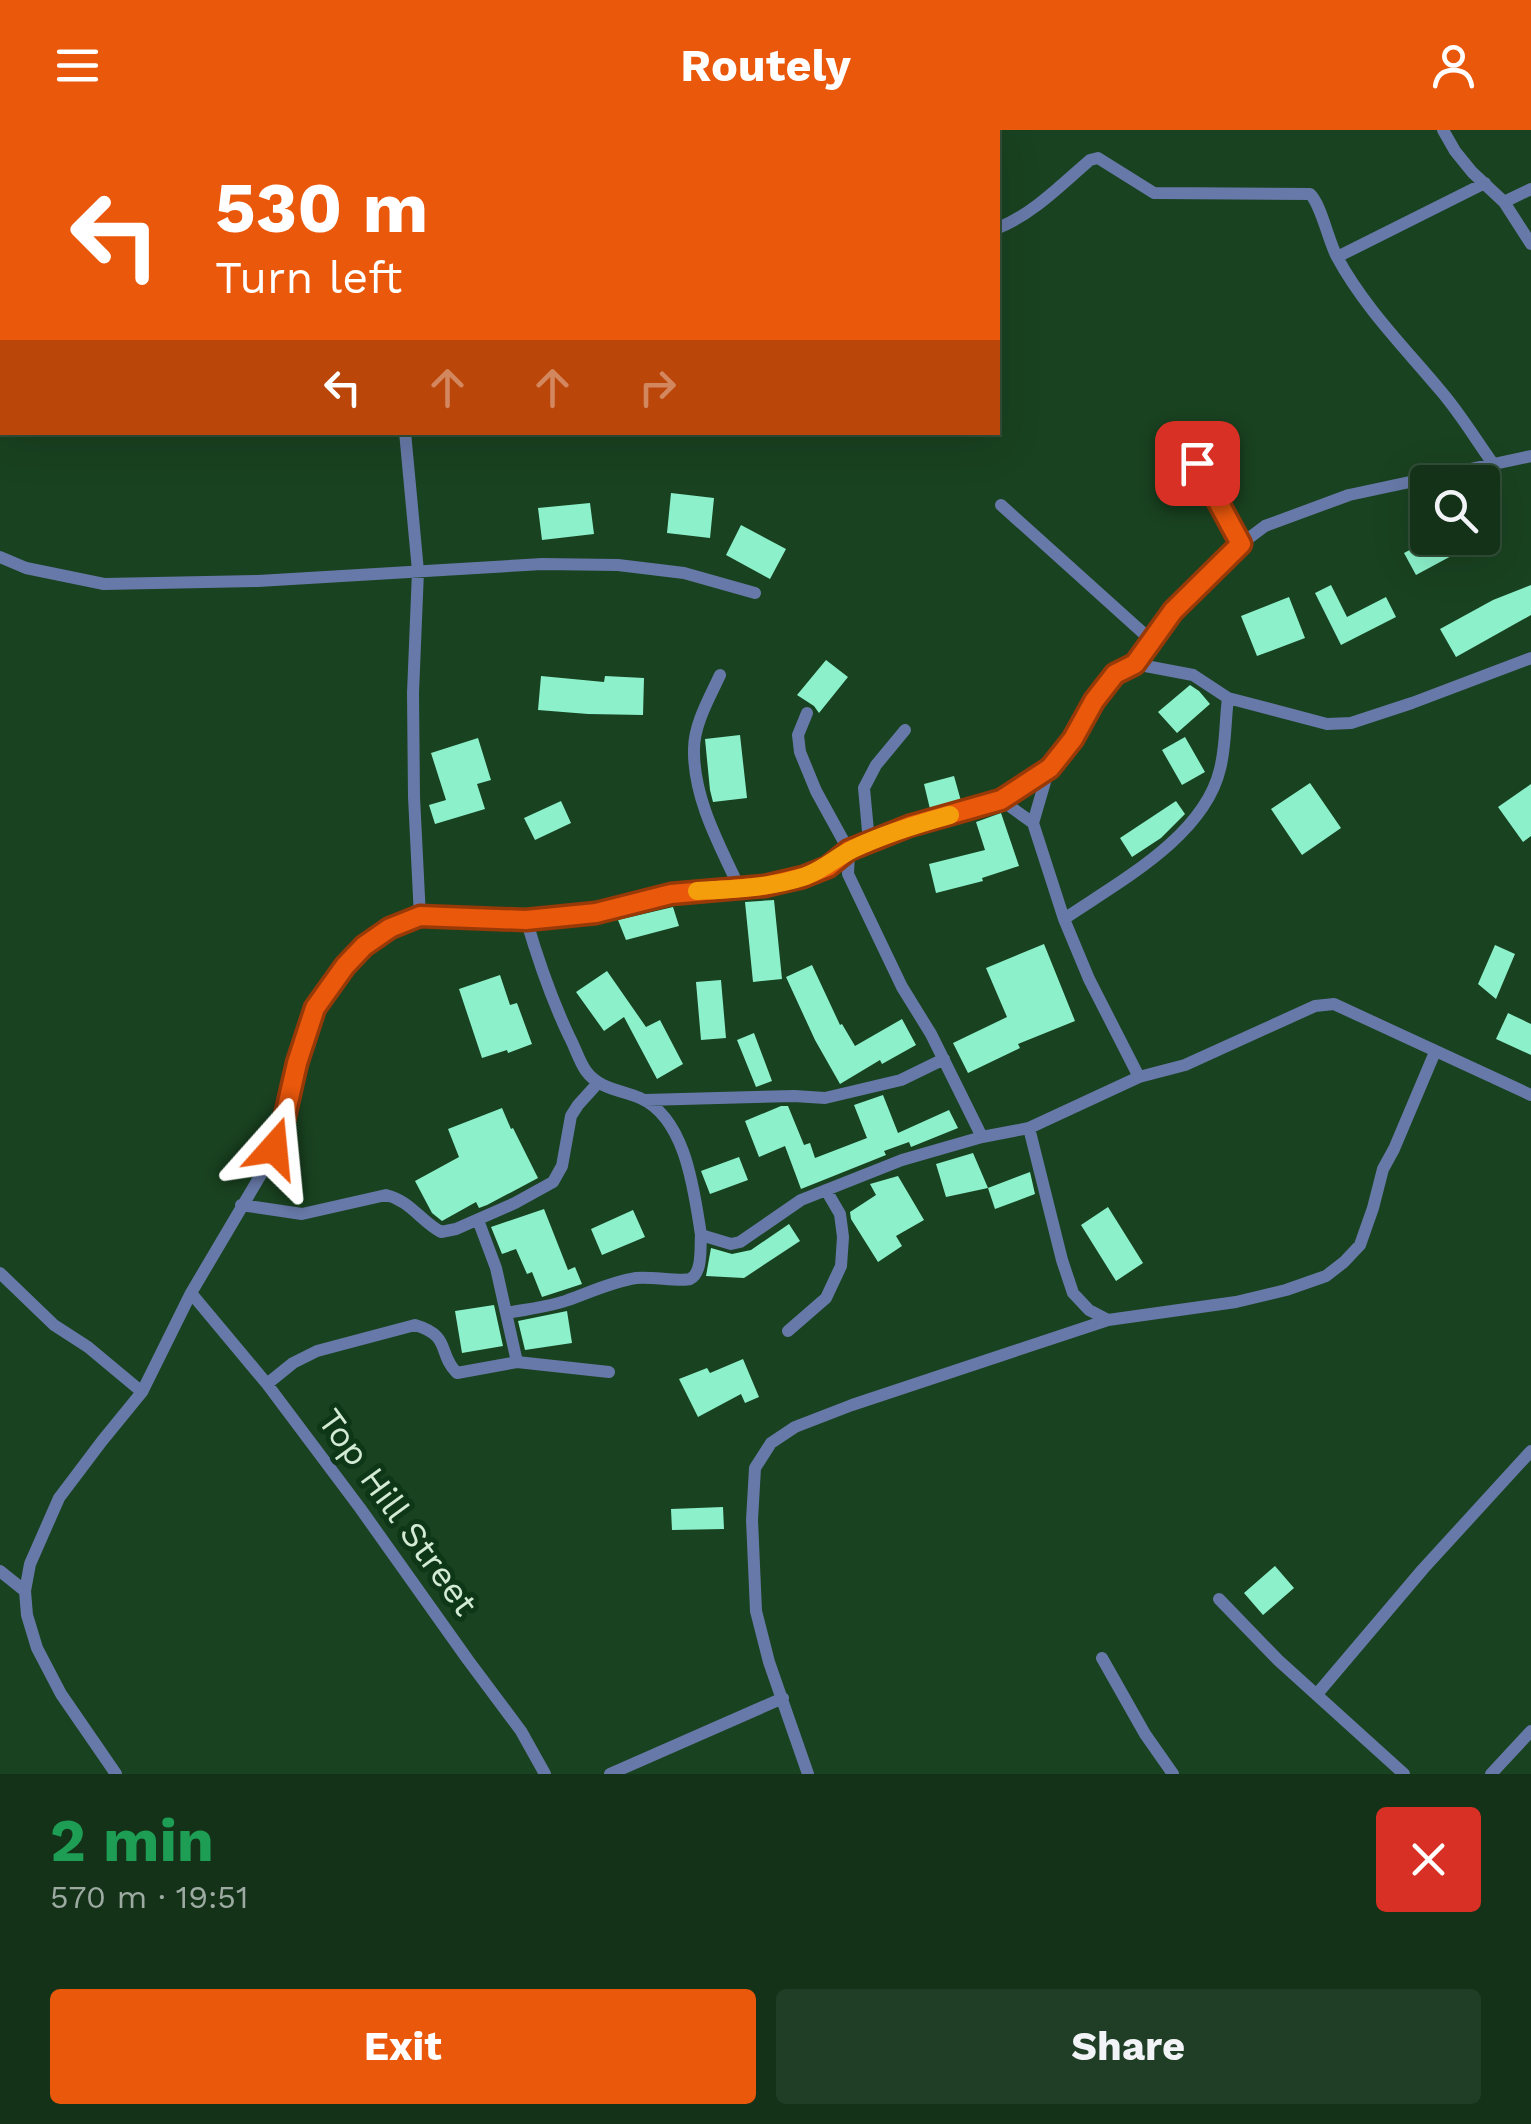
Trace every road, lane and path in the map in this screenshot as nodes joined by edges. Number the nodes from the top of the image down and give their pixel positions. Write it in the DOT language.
graph roads {
  1 [pos="1443,130"];
  2 [pos="1485,182"];
  3 [pos="1531,188"];
  4 [pos="1504,202"];
  5 [pos="1000,227"];
  6 [pos="1531,244"];
  7 [pos="1337,257"];
  8 [pos="405,435"];
  9 [pos="1182,436"];
  10 [pos="1531,456"];
  11 [pos="1494,465"];
  12 [pos="1410,482"];
  13 [pos="1001,505"];
  14 [pos="1241,544"];
  15 [pos="0,557"];
  16 [pos="418,571"];
  17 [pos="755,594"];
  18 [pos="1152,641"];
  19 [pos="1531,658"];
  20 [pos="1135,664"];
  21 [pos="720,675"];
  22 [pos="1228,698"];
  23 [pos="807,713"];
  24 [pos="905,730"];
  25 [pos="1050,768"];
  26 [pos="1001,800"];
  27 [pos="1032,822"];
  28 [pos="869,842"];
  29 [pos="849,850"];
  30 [pos="740,890"];
  31 [pos="420,916"];
  32 [pos="1064,918"];
  33 [pos="526,920"];
  34 [pos="1435,1052"];
  35 [pos="944,1059"];
  36 [pos="1139,1077"];
  37 [pos="597,1084"];
  38 [pos="1531,1095"];
  39 [pos="644,1100"];
  40 [pos="1029,1128"];
  41 [pos="982,1137"];
  42 [pos="826,1190"];
  43 [pos="241,1205"];
  44 [pos="478,1220"];
  45 [pos="702,1235"];
  46 [pos="0,1273"];
  47 [pos="190,1293"];
  48 [pos="507,1313"];
  49 [pos="1108,1320"];
  50 [pos="788,1331"];
  51 [pos="517,1362"];
  52 [pos="610,1372"];
  53 [pos="268,1384"];
  54 [pos="142,1392"];
  55 [pos="1531,1451"];
  56 [pos="30,1564"];
  57 [pos="2,1572"];
  58 [pos="25,1590"];
  59 [pos="1219,1599"];
  60 [pos="1102,1658"];
  61 [pos="1317,1694"];
  62 [pos="782,1698"];
  63 [pos="1531,1731"];
  64 [pos="1167,1773"];
  65 [pos="116,1774"];
  66 [pos="544,1774"];
  67 [pos="610,1774"];
  68 [pos="808,1774"];
  69 [pos="1404,1774"];
  70 [pos="1491,1774"];
  1 -- 2 [label="street"];
  2 -- 4 [label="street"];
  2 -- 7 [label="street"];
  3 -- 4 [label="street"];
  4 -- 6 [label="street"];
  5 -- 7 [label="street"];
  7 -- 11 [label="street"];
  8 -- 16 [label="street"];
  9 -- 14 [label="street"];
  10 -- 11 [label="street"];
  12 -- 14 [label="street"];
  13 -- 18 [label="street"];
  14 -- 18 [label="street"];
  15 -- 16 [label="street"];
  16 -- 17 [label="street"];
  16 -- 31 [label="street"];
  18 -- 20 [label="street"];
  19 -- 22 [label="street"];
  20 -- 22 [label="street"];
  20 -- 25 [label="street"];
  21 -- 30 [label="street"];
  22 -- 32 [label="street"];
  23 -- 29 [label="street"];
  24 -- 28 [label="street"];
  25 -- 26 [label="street"];
  25 -- 27 [label="street"];
  26 -- 27 [label="street"];
  26 -- 28 [label="street"];
  27 -- 32 [label="street"];
  28 -- 29 [label="street"];
  29 -- 30 [label="street"];
  29 -- 35 [label="street"];
  30 -- 33 [label="street"];
  31 -- 33 [label="street"];
  31 -- 43 [label="street"];
  32 -- 36 [label="street"];
  33 -- 37 [label="street"];
  34 -- 36 [label="street"];
  34 -- 38 [label="street"];
  34 -- 49 [label="street"];
  35 -- 39 [label="street"];
  35 -- 41 [label="street"];
  36 -- 40 [label="street"];
  37 -- 39 [label="street"];
  37 -- 44 [label="street"];
  39 -- 45 [label="street"];
  40 -- 41 [label="street"];
  40 -- 49 [label="street"];
  41 -- 42 [label="street"];
  42 -- 45 [label="street"];
  42 -- 50 [label="street"];
  43 -- 44 [label="street"];
  43 -- 47 [label="street"];
  44 -- 48 [label="street"];
  45 -- 48 [label="street"];
  46 -- 54 [label="street"];
  47 -- 53 [label="street, Top Hill Street"];
  47 -- 54 [label="street"];
  48 -- 51 [label="street"];
  49 -- 62 [label="street"];
  51 -- 52 [label="street"];
  51 -- 53 [label="street"];
  53 -- 66 [label="street, Top Hill Street"];
  54 -- 56 [label="street"];
  55 -- 61 [label="street"];
  56 -- 57 [label="street"];
  56 -- 58 [label="street"];
  57 -- 58 [label="street"];
  58 -- 65 [label="street"];
  59 -- 61 [label="street"];
  60 -- 64 [label="street"];
  61 -- 69 [label="street"];
  62 -- 67 [label="street"];
  62 -- 68 [label="street"];
  63 -- 70 [label="street"];
}
